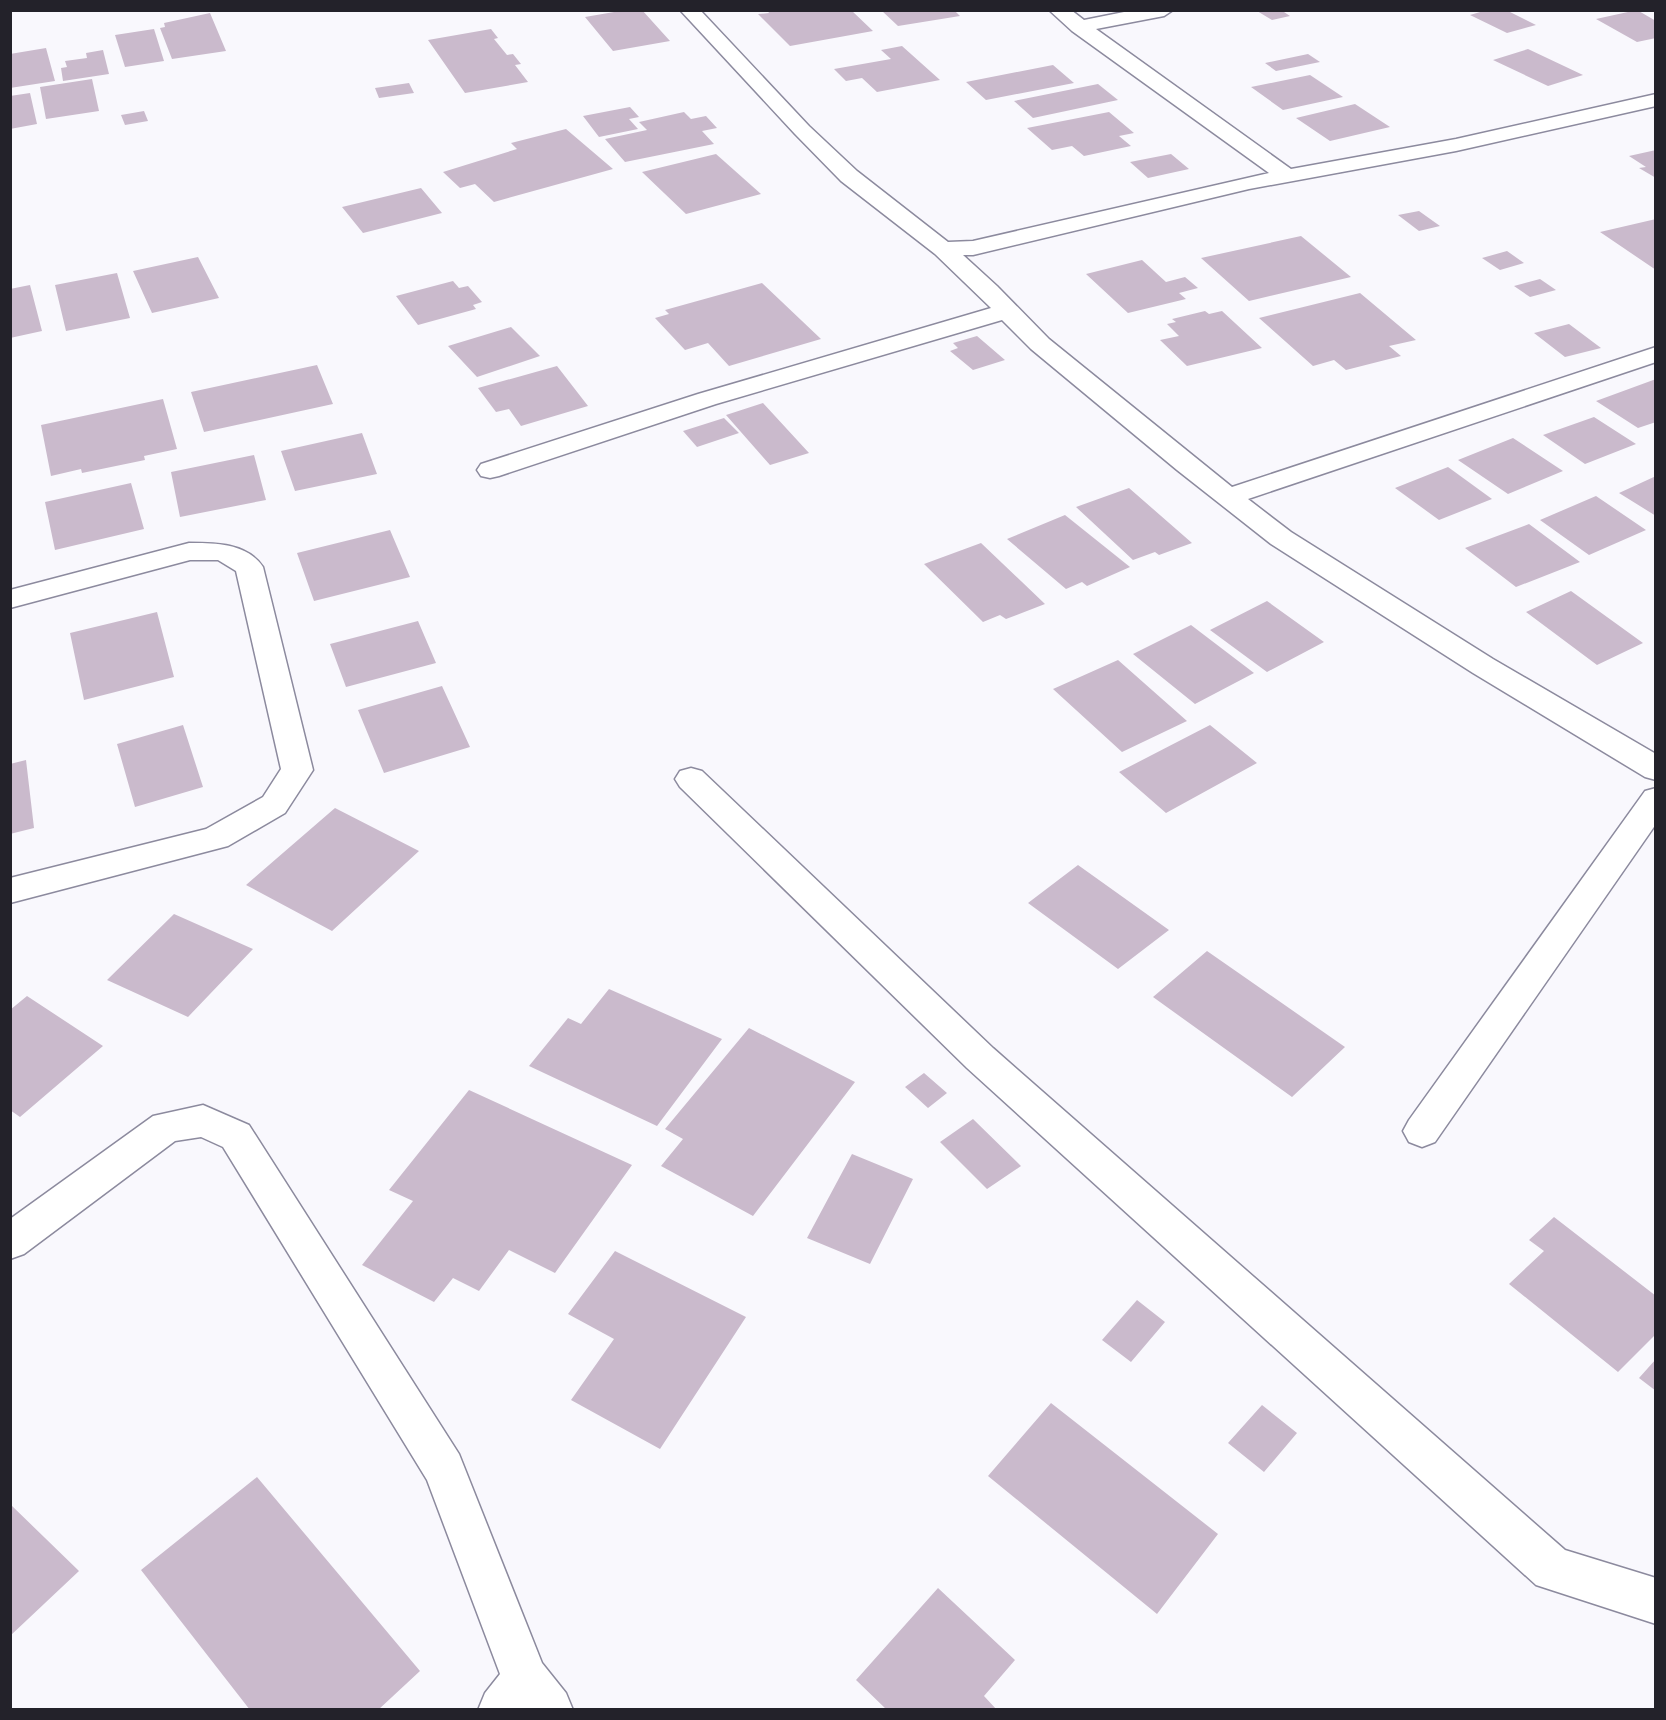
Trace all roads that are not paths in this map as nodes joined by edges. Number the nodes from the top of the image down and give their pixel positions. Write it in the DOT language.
graph roads {
  1 [pos="689,10"];
  2 [pos="1058,10"];
  3 [pos="1164,10"];
  4 [pos="1079,27"];
  5 [pos="1656,100"];
  6 [pos="1287,176"];
  7 [pos="942,249"];
  8 [pos="1006,311"];
  9 [pos="1656,354"];
  10 [pos="490,470"];
  11 [pos="1228,497"];
  12 [pos="10,599"];
  13 [pos="1656,769"];
  14 [pos="691,779"];
  15 [pos="1656,799"];
  16 [pos="10,891"];
  17 [pos="1422,1131"];
  18 [pos="10,1242"];
  19 [pos="1656,1601"];
  20 [pos="525,1699"];
  1 -- 7 [label="street"];
  2 -- 4 [label="street"];
  3 -- 4 [label="street"];
  4 -- 6 [label="street"];
  5 -- 6 [label="street"];
  6 -- 7 [label="street"];
  7 -- 8 [label="street"];
  8 -- 10 [label="street"];
  8 -- 11 [label="street"];
  9 -- 11 [label="street"];
  11 -- 13 [label="street"];
  12 -- 16 [label="street"];
  14 -- 19 [label="street"];
  15 -- 17 [label="street"];
  18 -- 20 [label="street"];
}
